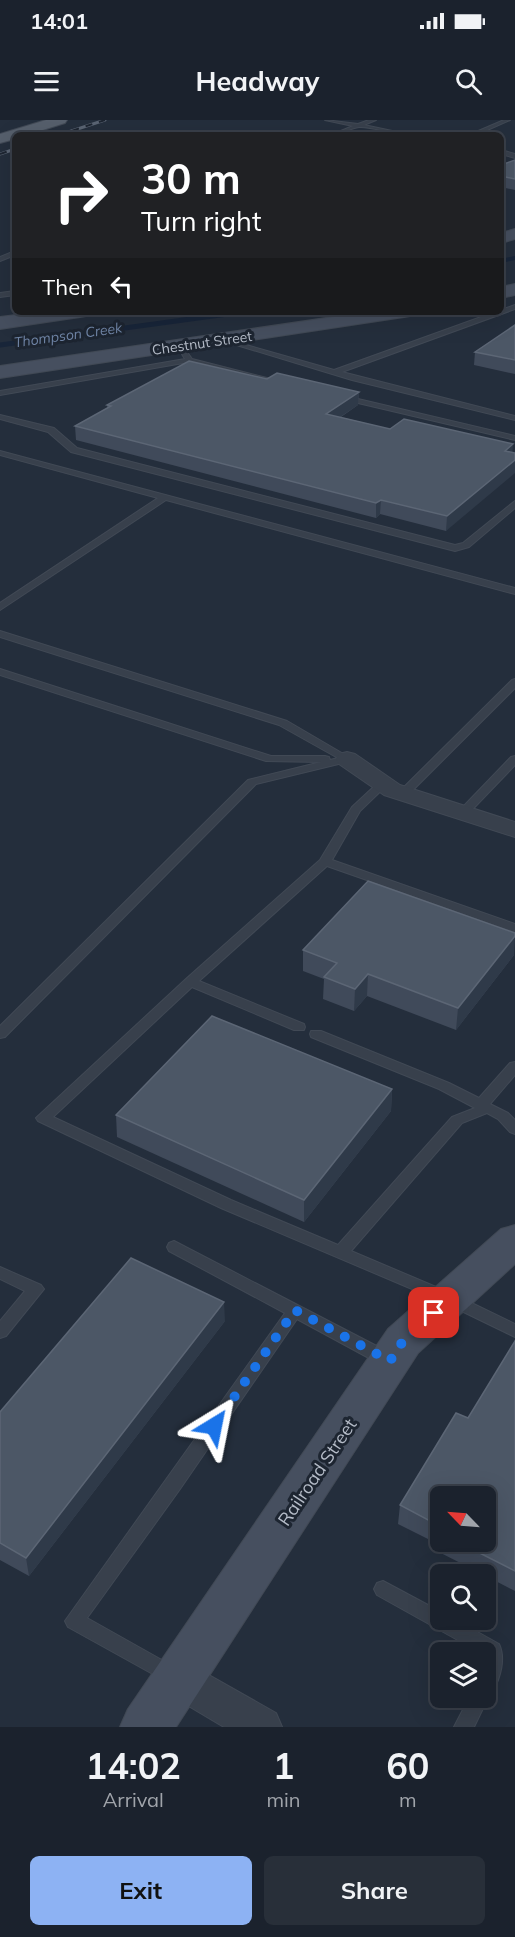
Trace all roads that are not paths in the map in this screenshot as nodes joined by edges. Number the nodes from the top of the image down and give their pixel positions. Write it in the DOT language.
graph roads {
  1 [pos="28,120"];
  2 [pos="60,120"];
  3 [pos="327,120"];
  4 [pos="374,120"];
  5 [pos="508,120"];
  6 [pos="358,126"];
  7 [pos="0,129"];
  8 [pos="22,132"];
  9 [pos="342,132"];
  10 [pos="391,132"];
  11 [pos="479,132"];
  12 [pos="58,315"];
  13 [pos="385,315"];
  14 [pos="493,315"];
  15 [pos="0,323"];
  16 [pos="223,340"];
  17 [pos="184,353"];
  18 [pos="0,372"];
  19 [pos="335,372"];
  20 [pos="294,385"];
  21 [pos="0,393"];
  22 [pos="340,396"];
  23 [pos="0,417"];
  24 [pos="515,418"];
  25 [pos="515,438"];
  26 [pos="0,453"];
  27 [pos="165,497"];
  28 [pos="515,504"];
  29 [pos="515,591"];
  30 [pos="0,606"];
  31 [pos="0,634"];
  32 [pos="0,672"];
  33 [pos="515,682"];
  34 [pos="347,759"];
  35 [pos="515,759"];
  36 [pos="394,788"];
  37 [pos="463,813"];
  38 [pos="515,830"];
  39 [pos="325,862"];
  40 [pos="515,928"];
  41 [pos="190,982"];
  42 [pos="298,1027"];
  43 [pos="0,1034"];
  44 [pos="316,1034"];
  45 [pos="515,1066"];
  46 [pos="484,1106"];
  47 [pos="515,1130"];
  48 [pos="515,1240"];
  49 [pos="174,1247"];
  50 [pos="340,1253"];
  51 [pos="0,1274"];
  52 [pos="450,1299"];
  53 [pos="295,1310"];
  54 [pos="515,1331"];
  55 [pos="0,1332"];
  56 [pos="390,1361"];
  57 [pos="383,1589"];
  58 [pos="479,1642"];
  59 [pos="179,1679"];
  60 [pos="474,1708"];
  61 [pos="146,1727"];
  62 [pos="262,1727"];
  63 [pos="464,1727"];
  1 -- 7 [label="main road"];
  2 -- 8 [label="main road"];
  3 -- 6 [label="lane"];
  4 -- 6 [label="lane"];
  5 -- 11 [label="lane"];
  6 -- 9 [label="lane"];
  6 -- 10 [label="lane"];
  12 -- 15 [label="street"];
  13 -- 16 [label="street, Chestnut Street"];
  14 -- 19 [label="lane"];
  16 -- 17 [label="street, Chestnut Street"];
  16 -- 19 [label="lane"];
  17 -- 18 [label="street, Chestnut Street"];
  17 -- 20 [label="lane"];
  17 -- 21 [label="lane"];
  19 -- 24 [label="lane"];
  22 -- 25 [label="lane"];
  23 -- 28 [label="lane"];
  26 -- 27 [label="lane"];
  27 -- 29 [label="lane"];
  27 -- 30 [label="lane"];
  31 -- 34 [label="lane"];
  32 -- 34 [label="lane"];
  33 -- 36 [label="lane"];
  34 -- 36 [label="street"];
  34 -- 43 [label="lane"];
  35 -- 37 [label="lane"];
  36 -- 37 [label="street"];
  36 -- 39 [label="lane"];
  37 -- 38 [label="street"];
  39 -- 40 [label="lane"];
  39 -- 41 [label="lane"];
  41 -- 42 [label="lane"];
  41 -- 50 [label="lane"];
  44 -- 46 [label="lane"];
  45 -- 46 [label="lane"];
  46 -- 47 [label="lane"];
  46 -- 50 [label="lane"];
  48 -- 52 [label="street, Railroad Street"];
  49 -- 53 [label="lane"];
  50 -- 52 [label="lane"];
  51 -- 55 [label="lane"];
  52 -- 54 [label="lane"];
  52 -- 56 [label="street, Railroad Street"];
  53 -- 56 [label="lane"];
  53 -- 59 [label="lane"];
  56 -- 59 [label="street, Railroad Street"];
  57 -- 58 [label="lane"];
  59 -- 61 [label="street, Railroad Street"];
  59 -- 62 [label="street"];
  60 -- 63 [label="lane"];
}
